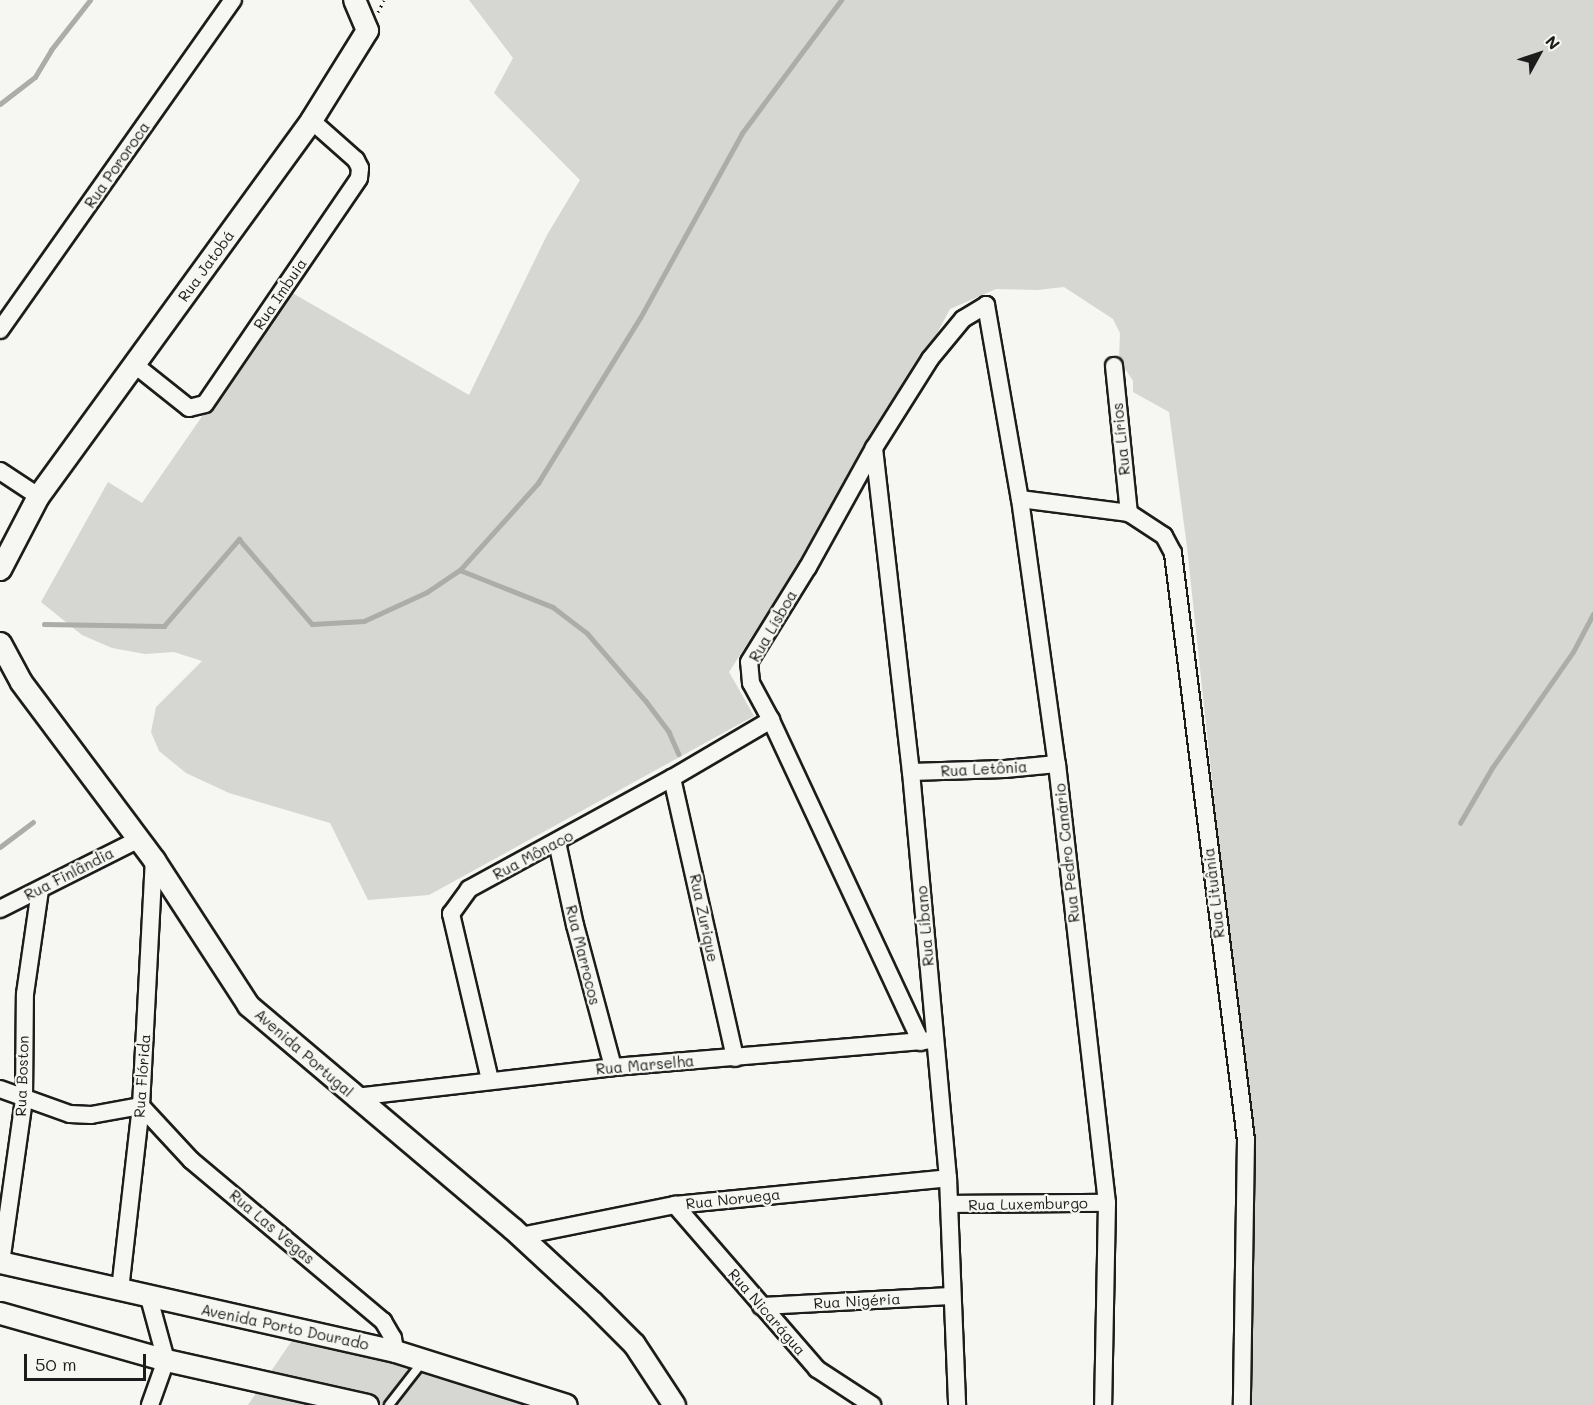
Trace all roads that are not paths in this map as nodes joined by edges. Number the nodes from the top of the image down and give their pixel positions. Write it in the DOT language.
graph roads {
  1 [pos="233,0"];
  2 [pos="354,0"];
  3 [pos="311,120"];
  4 [pos="986,305"];
  5 [pos="0,330"];
  6 [pos="135,365"];
  7 [pos="1114,366"];
  8 [pos="874,448"];
  9 [pos="0,471"];
  10 [pos="38,496"];
  11 [pos="1020,499"];
  12 [pos="1129,513"];
  13 [pos="0,569"];
  14 [pos="0,643"];
  15 [pos="771,720"];
  16 [pos="1057,764"];
  17 [pos="911,772"];
  18 [pos="672,778"];
  19 [pos="139,839"];
  20 [pos="557,842"];
  21 [pos="154,860"];
  22 [pos="40,890"];
  23 [pos="0,909"];
  24 [pos="928,1041"];
  25 [pos="735,1058"];
  26 [pos="613,1067"];
  27 [pos="490,1080"];
  28 [pos="0,1089"];
  29 [pos="355,1098"];
  30 [pos="24,1100"];
  31 [pos="141,1106"];
  32 [pos="948,1178"];
  33 [pos="1107,1203"];
  34 [pos="950,1204"];
  35 [pos="675,1205"];
  36 [pos="521,1236"];
  37 [pos="1,1262"];
  38 [pos="120,1290"];
  39 [pos="952,1296"];
  40 [pos="149,1298"];
  41 [pos="761,1306"];
  42 [pos="0,1313"];
  43 [pos="395,1351"];
  44 [pos="166,1360"];
  45 [pos="424,1360"];
  46 [pos="150,1405"];
  47 [pos="367,1405"];
  48 [pos="389,1405"];
  49 [pos="566,1405"];
  50 [pos="674,1405"];
  51 [pos="872,1405"];
  52 [pos="957,1405"];
  53 [pos="1103,1405"];
  54 [pos="1242,1405"];
  1 -- 5 [label="street, Rua Pororoca"];
  2 -- 3 [label="street, Rua Jatobá"];
  3 -- 6 [label="street, Rua Jatobá"];
  3 -- 6 [label="street, Rua Imbuia"];
  4 -- 8 [label="street, Rua Lísboa"];
  4 -- 11 [label="street, Rua Pedro Canário"];
  6 -- 10 [label="street, Rua Jatobá"];
  7 -- 12 [label="street, Rua Lírios"];
  8 -- 15 [label="street, Rua Lísboa"];
  8 -- 17 [label="street, Rua Líbano"];
  9 -- 10 [label="street"];
  10 -- 13 [label="street"];
  11 -- 12 [label="street, Rua Lituânia"];
  11 -- 16 [label="street, Rua Pedro Canário"];
  12 -- 54 [label="street, Rua Lituânia"];
  14 -- 19 [label="street, Avenida Portugal"];
  15 -- 18 [label="street, Rua Mônaco"];
  15 -- 24 [label="street, Rua Lísboa"];
  16 -- 17 [label="street, Rua Letônia"];
  16 -- 33 [label="street, Rua Pedro Canário"];
  17 -- 24 [label="street, Rua Líbano"];
  18 -- 20 [label="street, Rua Mônaco"];
  18 -- 25 [label="street, Rua Zurique"];
  19 -- 21 [label="street, Avenida Portugal"];
  19 -- 22 [label="street, Rua Finlândia"];
  20 -- 26 [label="street, Rua Marrocos"];
  20 -- 27 [label="street, Rua Mônaco"];
  21 -- 29 [label="street, Avenida Portugal"];
  21 -- 31 [label="street, Rua Flórida"];
  22 -- 23 [label="street, Rua Finlândia"];
  22 -- 30 [label="street, Rua Boston"];
  24 -- 25 [label="street, Rua Marselha"];
  24 -- 32 [label="street, Rua Líbano"];
  25 -- 26 [label="street, Rua Marselha"];
  26 -- 27 [label="street, Rua Marselha"];
  27 -- 29 [label="street, Rua Marselha"];
  28 -- 30 [label="street"];
  29 -- 36 [label="street, Avenida Portugal"];
  30 -- 31 [label="street"];
  30 -- 37 [label="street, Rua Boston"];
  31 -- 38 [label="street, Rua Flórida"];
  31 -- 43 [label="street, Rua Las Vegas"];
  32 -- 34 [label="street, Rua Líbano"];
  32 -- 35 [label="street, Rua Noruega"];
  33 -- 34 [label="street, Rua Luxemburgo"];
  33 -- 53 [label="street, Rua Pedro Canário"];
  34 -- 39 [label="street, Rua Líbano"];
  35 -- 36 [label="street, Rua Noruega"];
  35 -- 41 [label="street, Rua Nicarágua"];
  36 -- 50 [label="street, Avenida Portugal"];
  37 -- 38 [label="street, Avenida Porto Dourado"];
  38 -- 40 [label="street, Avenida Porto Dourado"];
  39 -- 41 [label="street, Rua Nigéria"];
  39 -- 52 [label="street, Rua Líbano"];
  40 -- 43 [label="street, Avenida Porto Dourado"];
  40 -- 44 [label="street"];
  41 -- 51 [label="street, Rua Nicarágua"];
  42 -- 44 [label="street"];
  43 -- 45 [label="street, Avenida Porto Dourado"];
  44 -- 46 [label="street"];
  44 -- 47 [label="street"];
  45 -- 48 [label="lane"];
  45 -- 49 [label="street, Avenida Porto Dourado"];
}
